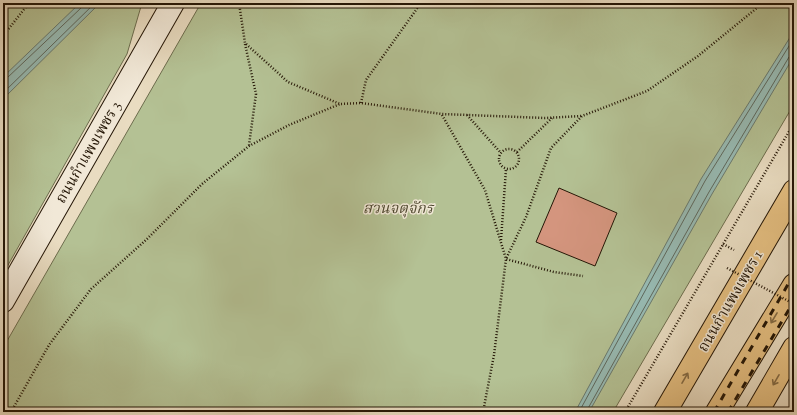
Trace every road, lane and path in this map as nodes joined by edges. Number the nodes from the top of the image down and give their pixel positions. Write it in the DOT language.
graph roads {
  1 [pos="29,3"];
  2 [pos="172,3"];
  3 [pos="239,3"];
  4 [pos="421,3"];
  5 [pos="763,3"];
  6 [pos="3,36"];
  7 [pos="245,43"];
  8 [pos="361,103"];
  9 [pos="340,104"];
  10 [pos="442,114"];
  11 [pos="467,115"];
  12 [pos="582,116"];
  13 [pos="552,118"];
  14 [pos="794,123"];
  15 [pos="249,146"];
  16 [pos="517,152"];
  17 [pos="501,153"];
  18 [pos="506,169"];
  19 [pos="794,191"];
  20 [pos="501,243"];
  21 [pos="723,244"];
  22 [pos="736,251"];
  23 [pos="506,259"];
  24 [pos="727,268"];
  25 [pos="583,276"];
  26 [pos="794,285"];
  27 [pos="3,301"];
  28 [pos="794,304"];
  29 [pos="794,348"];
  30 [pos="11,412"];
  31 [pos="483,412"];
  32 [pos="625,412"];
  33 [pos="665,412"];
  34 [pos="717,412"];
  35 [pos="757,412"];
  1 -- 6 [label="path"];
  2 -- 27 [label="street, ถนนกำแพงเพชร 3"];
  3 -- 7 [label="path"];
  4 -- 8 [label="path"];
  5 -- 12 [label="path"];
  7 -- 9 [label="path"];
  7 -- 15 [label="path"];
  8 -- 9 [label="path"];
  8 -- 10 [label="path"];
  9 -- 15 [label="path"];
  10 -- 11 [label="path"];
  10 -- 20 [label="path"];
  11 -- 13 [label="path"];
  11 -- 17 [label="path"];
  12 -- 13 [label="path"];
  12 -- 23 [label="path"];
  13 -- 16 [label="path"];
  14 -- 21 [label="path"];
  15 -- 30 [label="path"];
  16 -- 17 [label="path"];
  16 -- 18 [label="path"];
  17 -- 18 [label="path"];
  18 -- 20 [label="path"];
  33 -- 19 [label="main road, ถนนกำแพงเพชร 1, one-way"];
  20 -- 23 [label="path"];
  21 -- 22 [label="path"];
  21 -- 32 [label="path"];
  23 -- 25 [label="path"];
  23 -- 31 [label="path"];
  24 -- 28 [label="path, bridge"];
  26 -- 34 [label="main road, one-way"];
  29 -- 35 [label="main road, one-way"];
}
